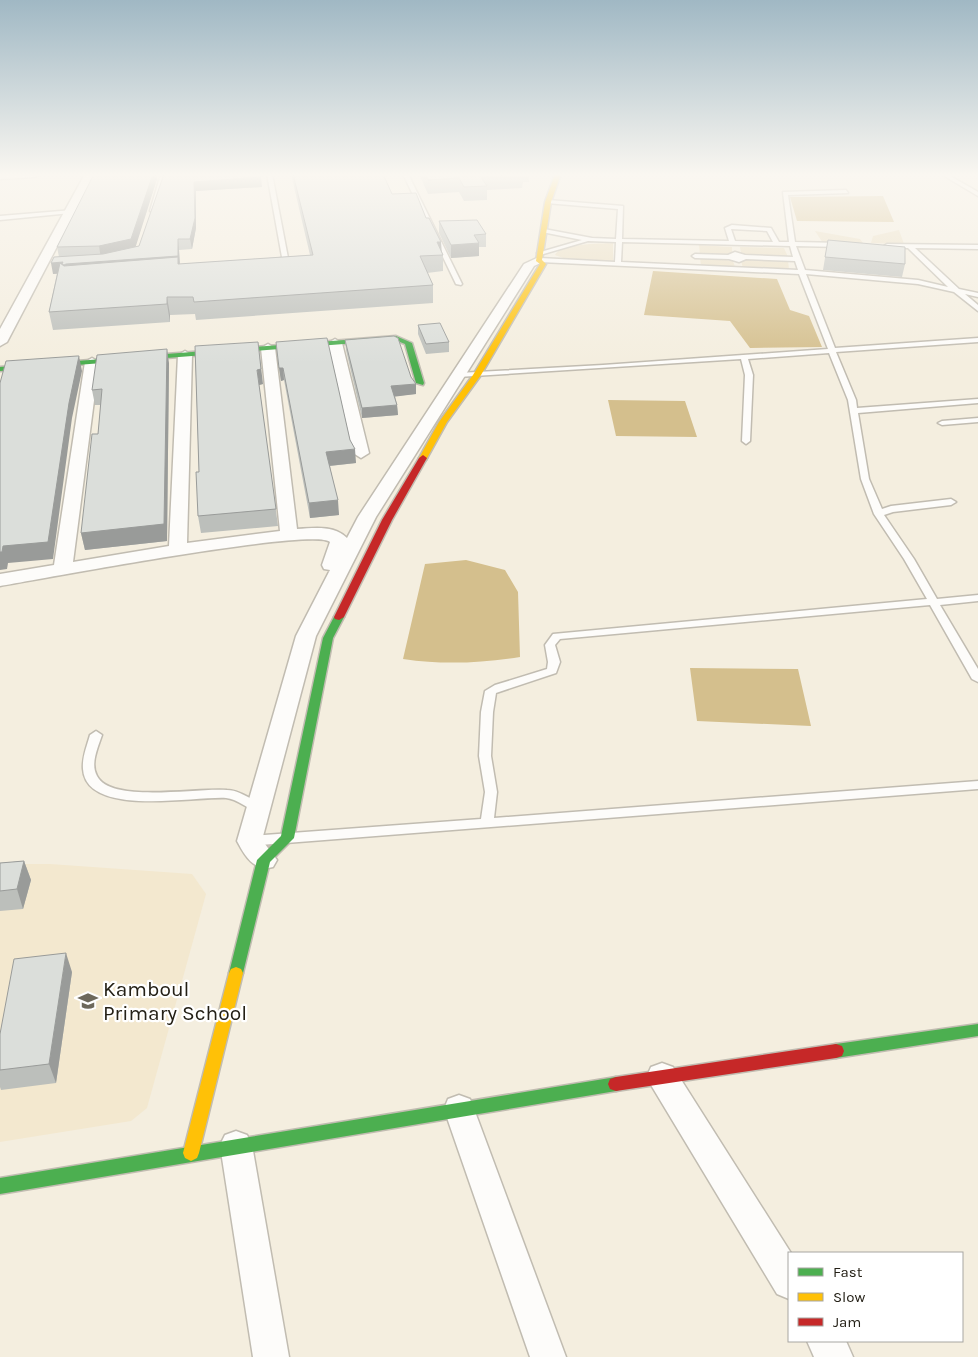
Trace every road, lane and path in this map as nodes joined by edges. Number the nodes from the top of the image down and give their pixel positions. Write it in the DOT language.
graph roads {
  1 [pos="58,237"];
  2 [pos="281,237"];
  3 [pos="436,237"];
  4 [pos="543,237"];
  5 [pos="578,237"];
  6 [pos="731,237"];
  7 [pos="774,237"];
  8 [pos="791,237"];
  9 [pos="592,240"];
  10 [pos="620,240"];
  11 [pos="694,241"];
  12 [pos="733,242"];
  13 [pos="777,243"];
  14 [pos="792,244"];
  15 [pos="851,245"];
  16 [pos="881,246"];
  17 [pos="910,247"];
  18 [pos="978,247"];
  19 [pos="695,256"];
  20 [pos="737,257"];
  21 [pos="540,258"];
  22 [pos="797,258"];
  23 [pos="618,264"];
  24 [pos="267,265"];
  25 [pos="696,267"];
  26 [pos="738,269"];
  27 [pos="802,272"];
  28 [pos="459,284"];
  29 [pos="960,293"];
  30 [pos="978,295"];
  31 [pos="978,309"];
  32 [pos="978,340"];
  33 [pos="0,342"];
  34 [pos="335,343"];
  35 [pos="268,348"];
  36 [pos="833,351"];
  37 [pos="185,355"];
  38 [pos="744,357"];
  39 [pos="92,362"];
  40 [pos="0,369"];
  41 [pos="458,375"];
  42 [pos="477,375"];
  43 [pos="420,383"];
  44 [pos="978,401"];
  45 [pos="854,411"];
  46 [pos="978,420"];
  47 [pos="942,423"];
  48 [pos="746,442"];
  49 [pos="361,453"];
  50 [pos="951,502"];
  51 [pos="879,514"];
  52 [pos="377,519"];
  53 [pos="289,535"];
  54 [pos="178,550"];
  55 [pos="63,570"];
  56 [pos="0,580"];
  57 [pos="978,598"];
  58 [pos="324,600"];
  59 [pos="934,603"];
  60 [pos="978,679"];
  61 [pos="96,736"];
  62 [pos="978,785"];
  63 [pos="258,808"];
  64 [pos="487,822"];
  65 [pos="288,838"];
  66 [pos="249,841"];
  67 [pos="264,860"];
  68 [pos="978,1030"];
  69 [pos="662,1076"];
  70 [pos="459,1109"];
  71 [pos="236,1145"];
  72 [pos="190,1153"];
  73 [pos="0,1186"];
  74 [pos="788,1280"];
  75 [pos="826,1342"];
  76 [pos="271,1357"];
  77 [pos="548,1357"];
  78 [pos="835,1357"];
  1 -- 33 [label="street"];
  2 -- 24 [label="lane"];
  3 -- 28 [label="lane"];
  4 -- 21 [label="street"];
  5 -- 9 [label="lane"];
  6 -- 12 [label="lane"];
  7 -- 13 [label="lane"];
  8 -- 14 [label="lane"];
  9 -- 10 [label="lane"];
  9 -- 21 [label="lane"];
  10 -- 11 [label="lane"];
  10 -- 23 [label="lane"];
  11 -- 12 [label="lane"];
  11 -- 19 [label="lane"];
  12 -- 13 [label="lane"];
  12 -- 20 [label="lane"];
  13 -- 14 [label="lane"];
  14 -- 15 [label="lane"];
  14 -- 22 [label="lane"];
  16 -- 17 [label="lane"];
  17 -- 18 [label="lane"];
  17 -- 29 [label="lane"];
  19 -- 20 [label="lane"];
  19 -- 25 [label="lane"];
  20 -- 22 [label="lane"];
  20 -- 26 [label="lane"];
  21 -- 23 [label="lane"];
  21 -- 41 [label="street"];
  21 -- 42 [label="street"];
  22 -- 27 [label="lane"];
  23 -- 25 [label="lane"];
  25 -- 26 [label="lane"];
  26 -- 27 [label="lane"];
  27 -- 29 [label="lane"];
  27 -- 36 [label="lane"];
  29 -- 30 [label="lane"];
  29 -- 31 [label="lane"];
  32 -- 36 [label="lane"];
  34 -- 35 [label="street"];
  34 -- 43 [label="street"];
  34 -- 49 [label="street"];
  35 -- 37 [label="street"];
  35 -- 53 [label="street"];
  36 -- 38 [label="lane"];
  36 -- 45 [label="lane"];
  37 -- 39 [label="street"];
  37 -- 54 [label="street"];
  38 -- 42 [label="lane"];
  38 -- 48 [label="lane"];
  39 -- 40 [label="street"];
  39 -- 55 [label="street"];
  41 -- 42 [label="lane"];
  41 -- 52 [label="street"];
  42 -- 52 [label="street"];
  44 -- 45 [label="lane"];
  45 -- 51 [label="lane"];
  46 -- 47 [label="lane"];
  50 -- 51 [label="lane"];
  51 -- 59 [label="lane"];
  52 -- 58 [label="street"];
  52 -- 65 [label="street"];
  53 -- 54 [label="street"];
  53 -- 58 [label="street"];
  54 -- 55 [label="street"];
  55 -- 56 [label="street"];
  57 -- 59 [label="lane"];
  58 -- 63 [label="street"];
  59 -- 60 [label="lane"];
  59 -- 64 [label="lane"];
  61 -- 63 [label="lane"];
  62 -- 64 [label="lane"];
  63 -- 66 [label="street"];
  64 -- 65 [label="lane"];
  65 -- 66 [label="lane"];
  65 -- 67 [label="street"];
  66 -- 67 [label="street"];
  67 -- 72 [label="street"];
  68 -- 69 [label="street"];
  69 -- 70 [label="street"];
  69 -- 74 [label="street"];
  70 -- 71 [label="street"];
  70 -- 77 [label="street"];
  71 -- 72 [label="street"];
  71 -- 76 [label="street"];
  72 -- 73 [label="street"];
  75 -- 78 [label="street"];
}
